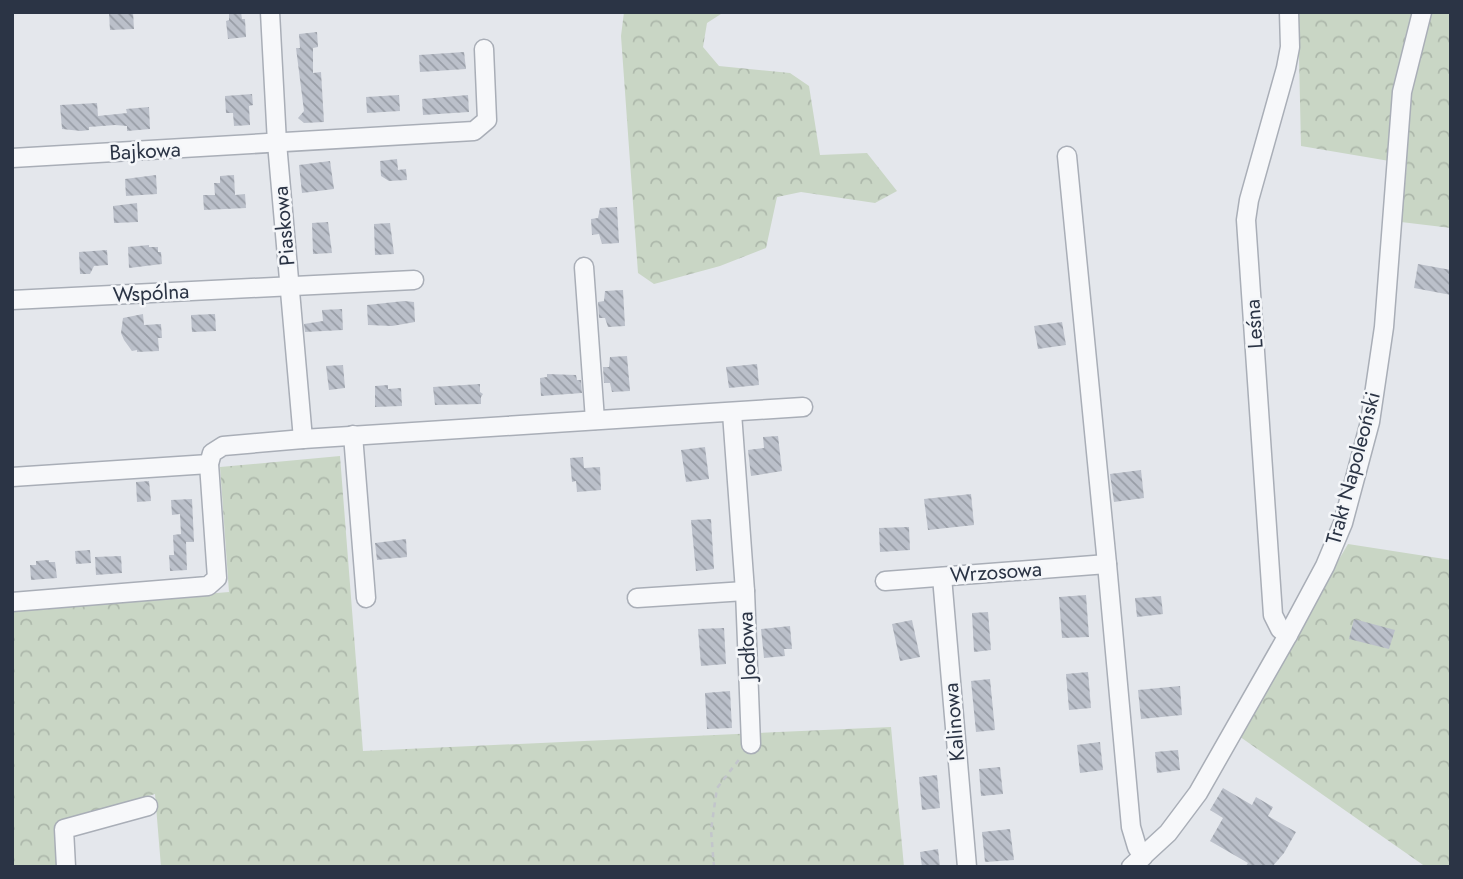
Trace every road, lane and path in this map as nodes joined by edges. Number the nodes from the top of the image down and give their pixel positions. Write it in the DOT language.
graph roads {
  1 [pos="270,12"];
  2 [pos="1289,12"];
  3 [pos="1422,12"];
  4 [pos="484,49"];
  5 [pos="277,144"];
  6 [pos="1067,156"];
  7 [pos="12,158"];
  8 [pos="584,267"];
  9 [pos="414,280"];
  10 [pos="289,287"];
  11 [pos="12,300"];
  12 [pos="803,407"];
  13 [pos="732,413"];
  14 [pos="595,420"];
  15 [pos="353,435"];
  16 [pos="303,439"];
  17 [pos="209,464"];
  18 [pos="12,477"];
  19 [pos="1108,564"];
  20 [pos="942,577"];
  21 [pos="886,581"];
  22 [pos="745,591"];
  23 [pos="366,598"];
  24 [pos="637,598"];
  25 [pos="12,602"];
  26 [pos="1288,635"];
  27 [pos="751,744"];
  28 [pos="148,806"];
  29 [pos="1137,862"];
  30 [pos="66,867"];
  31 [pos="714,867"];
  32 [pos="967,867"];
  1 -- 5 [label="street, Piaskowa"];
  2 -- 26 [label="street, Leśna"];
  3 -- 26 [label="street, Trakt Napoleoński"];
  4 -- 5 [label="street, Bajkowa"];
  5 -- 7 [label="street, Bajkowa"];
  5 -- 10 [label="street, Piaskowa"];
  6 -- 19 [label="street"];
  8 -- 14 [label="street"];
  9 -- 10 [label="street, Wspólna"];
  10 -- 11 [label="street, Wspólna"];
  10 -- 16 [label="street, Piaskowa"];
  12 -- 13 [label="street"];
  13 -- 14 [label="street"];
  13 -- 22 [label="street, Jodłowa"];
  14 -- 15 [label="street"];
  15 -- 16 [label="street"];
  15 -- 23 [label="street"];
  16 -- 17 [label="street"];
  17 -- 18 [label="street"];
  17 -- 25 [label="street"];
  19 -- 20 [label="street, Wrzosowa"];
  19 -- 29 [label="street"];
  20 -- 21 [label="street, Wrzosowa"];
  20 -- 32 [label="street, Kalinowa"];
  22 -- 24 [label="street"];
  22 -- 27 [label="street, Jodłowa"];
  26 -- 29 [label="street, Trakt Napoleoński"];
  27 -- 31 [label="path"];
  28 -- 30 [label="street"];
}
